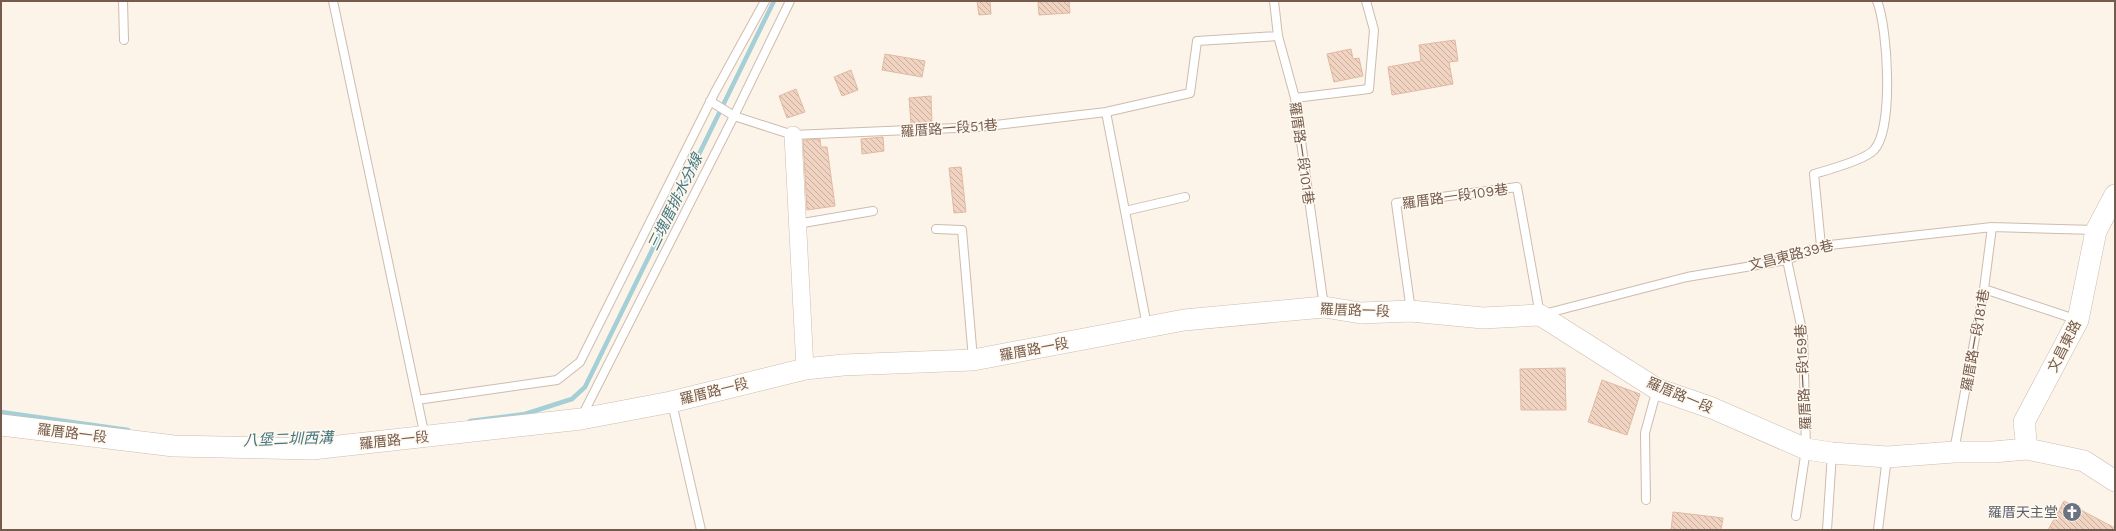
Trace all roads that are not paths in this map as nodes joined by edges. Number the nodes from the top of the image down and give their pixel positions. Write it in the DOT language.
graph roads {
  1 [pos="123,1"];
  2 [pos="333,1"];
  3 [pos="765,1"];
  4 [pos="790,1"];
  5 [pos="1274,1"];
  6 [pos="1366,1"];
  7 [pos="1877,1"];
  8 [pos="1278,36"];
  9 [pos="124,40"];
  10 [pos="1295,98"];
  11 [pos="712,103"];
  12 [pos="1106,112"];
  13 [pos="731,114"];
  14 [pos="792,135"];
  15 [pos="2115,195"];
  16 [pos="1185,197"];
  17 [pos="873,211"];
  18 [pos="1125,211"];
  19 [pos="797,224"];
  20 [pos="1992,227"];
  21 [pos="936,229"];
  22 [pos="2096,230"];
  23 [pos="1821,246"];
  24 [pos="1787,260"];
  25 [pos="1984,289"];
  26 [pos="1324,307"];
  27 [pos="1411,311"];
  28 [pos="1540,314"];
  29 [pos="2078,320"];
  30 [pos="1147,327"];
  31 [pos="974,360"];
  32 [pos="804,369"];
  33 [pos="1657,389"];
  34 [pos="417,400"];
  35 [pos="671,402"];
  36 [pos="581,419"];
  37 [pos="7,425"];
  38 [pos="425,437"];
  39 [pos="1806,448"];
  40 [pos="2026,449"];
  41 [pos="1954,452"];
  42 [pos="1832,453"];
  43 [pos="1887,457"];
  44 [pos="2115,481"];
  45 [pos="1646,500"];
  46 [pos="1796,516"];
  47 [pos="701,530"];
  48 [pos="1826,530"];
  49 [pos="1878,530"];
  1 -- 9 [label="lane"];
  2 -- 34 [label="lane"];
  3 -- 11 [label="lane"];
  4 -- 13 [label="lane"];
  5 -- 8 [label="lane, 羅厝路一段101巷"];
  6 -- 10 [label="lane"];
  7 -- 23 [label="lane"];
  8 -- 10 [label="lane, 羅厝路一段101巷"];
  8 -- 12 [label="lane, 羅厝路一段51巷"];
  10 -- 26 [label="lane, 羅厝路一段101巷"];
  11 -- 13 [label="lane, 羅厝路一段51巷"];
  11 -- 34 [label="lane"];
  12 -- 14 [label="lane, 羅厝路一段51巷"];
  12 -- 18 [label="lane"];
  13 -- 14 [label="lane, 羅厝路一段51巷"];
  13 -- 36 [label="lane"];
  14 -- 19 [label="street"];
  15 -- 22 [label="street, 文昌東路"];
  16 -- 18 [label="lane"];
  17 -- 19 [label="lane"];
  18 -- 30 [label="lane"];
  19 -- 32 [label="street"];
  20 -- 22 [label="lane, 文昌東路39巷"];
  20 -- 23 [label="lane, 文昌東路39巷"];
  20 -- 25 [label="lane, 羅厝路一段181巷"];
  21 -- 31 [label="lane"];
  22 -- 29 [label="street, 文昌東路"];
  23 -- 24 [label="lane, 文昌東路39巷"];
  24 -- 28 [label="lane, 文昌東路39巷"];
  24 -- 39 [label="lane, 羅厝路一段159巷"];
  25 -- 29 [label="lane"];
  25 -- 41 [label="lane, 羅厝路一段181巷"];
  26 -- 27 [label="street, 羅厝路一段"];
  26 -- 30 [label="street, 羅厝路一段"];
  27 -- 28 [label="street, 羅厝路一段"];
  27 -- 28 [label="lane, 羅厝路一段109巷"];
  28 -- 33 [label="street, 羅厝路一段"];
  29 -- 40 [label="street, 文昌東路"];
  30 -- 31 [label="street, 羅厝路一段"];
  31 -- 32 [label="street, 羅厝路一段"];
  32 -- 35 [label="street, 羅厝路一段"];
  33 -- 39 [label="street, 羅厝路一段"];
  33 -- 45 [label="lane"];
  34 -- 38 [label="lane"];
  35 -- 36 [label="street, 羅厝路一段"];
  35 -- 47 [label="lane"];
  36 -- 38 [label="street, 羅厝路一段"];
  37 -- 38 [label="street, 羅厝路一段"];
  39 -- 42 [label="street, 羅厝路一段"];
  39 -- 46 [label="lane, 羅厝路一段159巷"];
  40 -- 41 [label="street, 羅厝路一段"];
  40 -- 44 [label="street, 羅厝路一段"];
  41 -- 43 [label="street, 羅厝路一段"];
  42 -- 43 [label="street, 羅厝路一段"];
  42 -- 48 [label="lane"];
  43 -- 49 [label="lane"];
}
